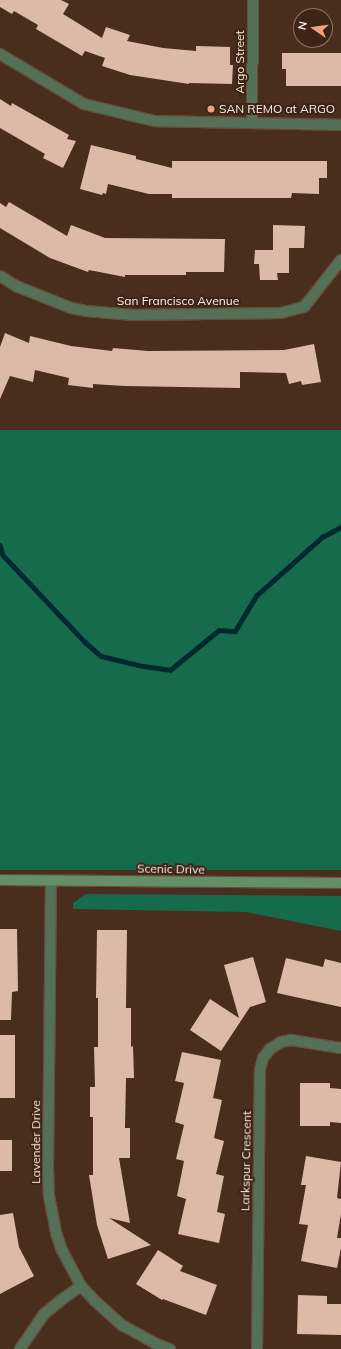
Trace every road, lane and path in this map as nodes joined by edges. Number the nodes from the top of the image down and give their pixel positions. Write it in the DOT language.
graph roads {
  1 [pos="253,0"];
  2 [pos="0,54"];
  3 [pos="252,123"];
  4 [pos="341,125"];
  5 [pos="341,260"];
  6 [pos="0,276"];
  7 [pos="0,880"];
  8 [pos="52,881"];
  9 [pos="341,883"];
  10 [pos="341,1048"];
  11 [pos="82,1286"];
  12 [pos="20,1349"];
  13 [pos="170,1349"];
  14 [pos="257,1349"];
  1 -- 3 [label="street, Argo Street"];
  2 -- 3 [label="street"];
  3 -- 4 [label="street"];
  5 -- 6 [label="street, San Francisco Avenue"];
  7 -- 8 [label="street, Scenic Drive"];
  8 -- 9 [label="street, Scenic Drive"];
  8 -- 11 [label="street, Lavender Drive"];
  10 -- 14 [label="street, Larkspur Crescent"];
  11 -- 12 [label="street"];
  11 -- 13 [label="street, Lavender Drive"];
}
